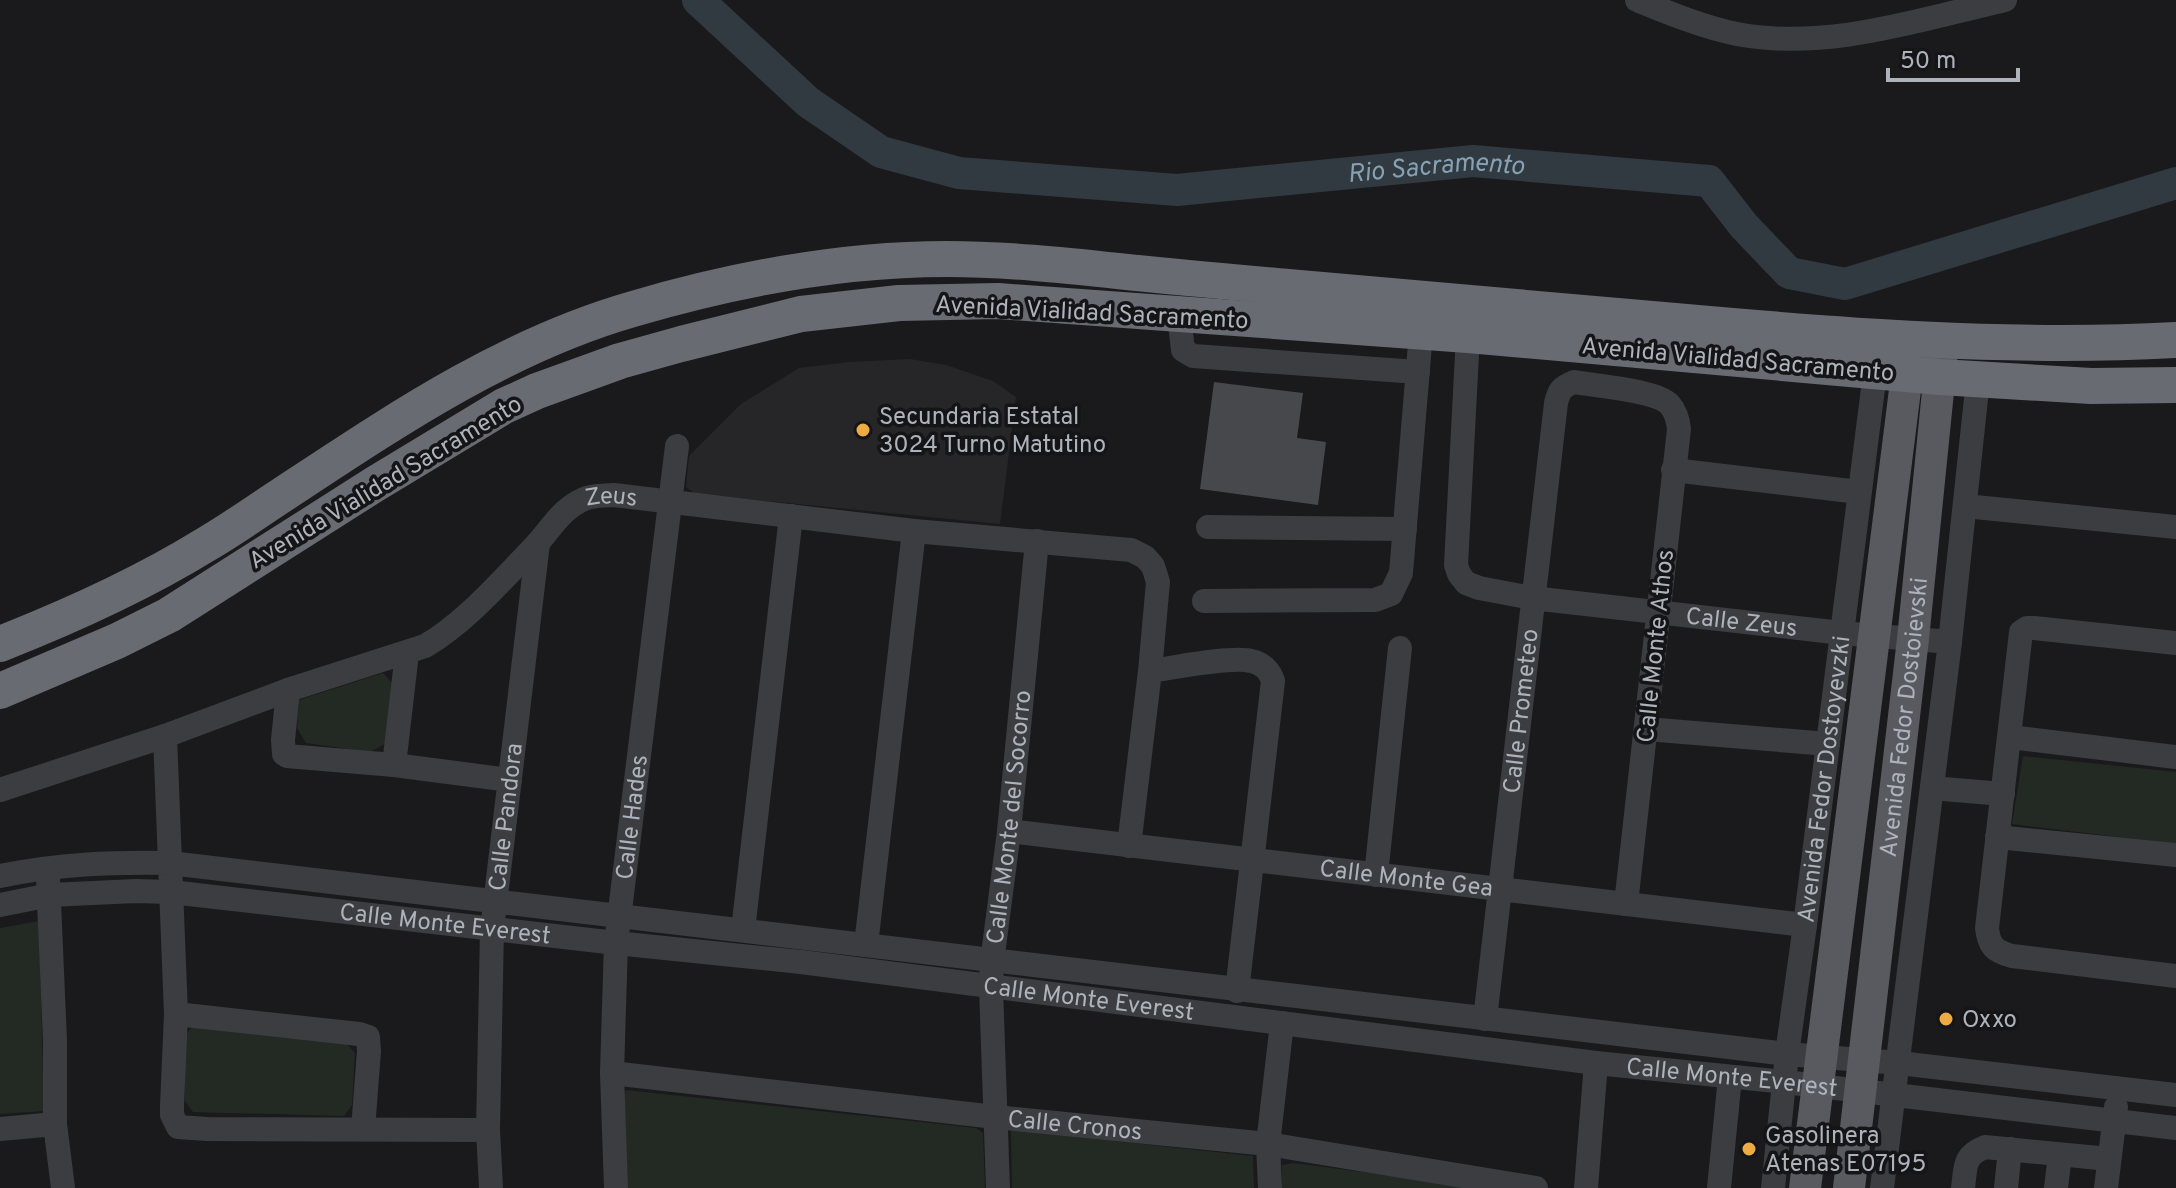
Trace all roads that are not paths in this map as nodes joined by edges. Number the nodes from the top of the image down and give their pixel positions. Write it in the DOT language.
graph roads {
  1 [pos="1637,0"];
  2 [pos="2005,0"];
  3 [pos="1675,8"];
  4 [pos="1179,315"];
  5 [pos="1421,332"];
  6 [pos="1468,335"];
  7 [pos="2176,340"];
  8 [pos="1909,357"];
  9 [pos="1418,372"];
  10 [pos="1978,380"];
  11 [pos="2176,385"];
  12 [pos="1556,403"];
  13 [pos="677,446"];
  14 [pos="1673,470"];
  15 [pos="1859,492"];
  16 [pos="671,502"];
  17 [pos="1965,506"];
  18 [pos="791,516"];
  19 [pos="1208,527"];
  20 [pos="2176,527"];
  21 [pos="1405,529"];
  22 [pos="914,531"];
  23 [pos="1037,541"];
  24 [pos="538,543"];
  25 [pos="1532,598"];
  26 [pos="1204,601"];
  27 [pos="1659,612"];
  28 [pos="1858,635"];
  29 [pos="1913,639"];
  30 [pos="1950,642"];
  31 [pos="2176,643"];
  32 [pos="0,644"];
  33 [pos="1400,648"];
  34 [pos="407,653"];
  35 [pos="1150,671"];
  36 [pos="288,690"];
  37 [pos="0,691"];
  38 [pos="1646,729"];
  39 [pos="165,736"];
  40 [pos="2010,737"];
  41 [pos="1828,744"];
  42 [pos="2176,757"];
  43 [pos="394,765"];
  44 [pos="510,780"];
  45 [pos="1932,788"];
  46 [pos="0,790"];
  47 [pos="2003,794"];
  48 [pos="1009,831"];
  49 [pos="1997,837"];
  50 [pos="1129,846"];
  51 [pos="2176,855"];
  52 [pos="1253,861"];
  53 [pos="170,863"];
  54 [pos="47,866"];
  55 [pos="1376,875"];
  56 [pos="0,876"];
  57 [pos="1498,889"];
  58 [pos="171,892"];
  59 [pos="50,895"];
  60 [pos="494,903"];
  61 [pos="1626,904"];
  62 [pos="0,905"];
  63 [pos="620,918"];
  64 [pos="1805,925"];
  65 [pos="492,929"];
  66 [pos="743,930"];
  67 [pos="616,943"];
  68 [pos="866,945"];
  69 [pos="992,962"];
  70 [pos="2176,976"];
  71 [pos="991,988"];
  72 [pos="1237,991"];
  73 [pos="176,1014"];
  74 [pos="1485,1019"];
  75 [pos="1282,1023"];
  76 [pos="1787,1054"];
  77 [pos="1863,1060"];
  78 [pos="1596,1063"];
  79 [pos="1899,1063"];
  80 [pos="1820,1072"];
  81 [pos="612,1073"];
  82 [pos="1730,1077"];
  83 [pos="1785,1082"];
  84 [pos="2118,1088"];
  85 [pos="1860,1092"];
  86 [pos="1894,1095"];
  87 [pos="2176,1095"];
  88 [pos="995,1117"];
  89 [pos="2115,1121"];
  90 [pos="55,1124"];
  91 [pos="2176,1128"];
  92 [pos="0,1129"];
  93 [pos="363,1129"];
  94 [pos="488,1130"];
  95 [pos="1888,1137"];
  96 [pos="1268,1144"];
  97 [pos="2010,1149"];
  98 [pos="1777,1153"];
  99 [pos="2060,1155"];
  100 [pos="2109,1159"];
  101 [pos="1807,1173"];
  102 [pos="1850,1180"];
  103 [pos="63,1188"];
  104 [pos="491,1188"];
  105 [pos="616,1188"];
  106 [pos="998,1188"];
  107 [pos="1270,1188"];
  108 [pos="1536,1188"];
  109 [pos="1586,1188"];
  110 [pos="1719,1188"];
  111 [pos="1773,1188"];
  112 [pos="1882,1188"];
  113 [pos="1963,1188"];
  114 [pos="2006,1188"];
  115 [pos="2056,1188"];
  116 [pos="2106,1188"];
  1 -- 3 [label="street"];
  2 -- 3 [label="street"];
  4 -- 5 [label="highway, Avenida Vialidad Sacramento"];
  4 -- 9 [label="street"];
  4 -- 37 [label="highway, Avenida Vialidad Sacramento"];
  5 -- 6 [label="highway, Avenida Vialidad Sacramento"];
  5 -- 9 [label="street"];
  6 -- 8 [label="highway, Avenida Vialidad Sacramento"];
  6 -- 25 [label="street, Calle Zeus"];
  7 -- 8 [label="highway, Avenida Vialidad Sacramento"];
  8 -- 10 [label="highway, Avenida Vialidad Sacramento"];
  8 -- 15 [label="street, Avenida Fedor Dostoyevzki"];
  8 -- 28 [label="main road, Avenida Fedor Dostoyevzki"];
  8 -- 29 [label="main road, Avenida Fedor Dostoievski"];
  8 -- 32 [label="highway, Avenida Vialidad Sacramento"];
  9 -- 21 [label="street"];
  10 -- 11 [label="highway, Avenida Vialidad Sacramento"];
  10 -- 17 [label="street"];
  12 -- 14 [label="street, Calle Monte Athos"];
  12 -- 25 [label="street, Calle Prometeo"];
  13 -- 16 [label="street, Calle Hades"];
  14 -- 15 [label="street"];
  14 -- 27 [label="street, Calle Monte Athos"];
  15 -- 28 [label="street, Avenida Fedor Dostoyevzki"];
  16 -- 18 [label="street, Zeus"];
  16 -- 24 [label="street, Zeus"];
  16 -- 63 [label="street, Calle Hades"];
  17 -- 20 [label="street"];
  17 -- 30 [label="street"];
  18 -- 22 [label="street, Zeus"];
  18 -- 66 [label="street"];
  19 -- 21 [label="street"];
  21 -- 26 [label="street"];
  22 -- 23 [label="street, Zeus"];
  22 -- 68 [label="street"];
  23 -- 35 [label="street, Zeus"];
  23 -- 48 [label="street, Calle Monte del Socorro"];
  24 -- 34 [label="street, Zeus"];
  24 -- 44 [label="street, Calle Pandora"];
  25 -- 27 [label="street, Calle Zeus"];
  25 -- 57 [label="street, Calle Prometeo"];
  27 -- 28 [label="street, Calle Zeus"];
  27 -- 38 [label="street, Calle Monte Athos"];
  28 -- 29 [label="street, Calle Zeus"];
  28 -- 41 [label="street, Avenida Fedor Dostoyevzki"];
  28 -- 80 [label="main road, Avenida Fedor Dostoyevzki"];
  29 -- 30 [label="street, Calle Zeus"];
  29 -- 77 [label="main road, Avenida Fedor Dostoievski"];
  30 -- 45 [label="street"];
  31 -- 40 [label="street"];
  33 -- 55 [label="street"];
  34 -- 36 [label="street, Zeus"];
  34 -- 43 [label="street"];
  35 -- 50 [label="street"];
  35 -- 52 [label="street"];
  36 -- 39 [label="street, Zeus"];
  36 -- 43 [label="street"];
  38 -- 41 [label="street"];
  38 -- 61 [label="street, Calle Monte Athos"];
  39 -- 46 [label="street, Zeus"];
  39 -- 53 [label="street"];
  40 -- 42 [label="street"];
  40 -- 47 [label="street"];
  41 -- 64 [label="street, Avenida Fedor Dostoyevzki"];
  43 -- 44 [label="street"];
  44 -- 60 [label="street, Calle Pandora"];
  45 -- 47 [label="street"];
  45 -- 79 [label="street"];
  47 -- 49 [label="street"];
  48 -- 50 [label="street, Calle Monte Gea"];
  48 -- 69 [label="street, Calle Monte del Socorro"];
  49 -- 51 [label="street"];
  49 -- 70 [label="street"];
  50 -- 52 [label="street, Calle Monte Gea"];
  52 -- 55 [label="street, Calle Monte Gea"];
  52 -- 72 [label="street"];
  53 -- 54 [label="street, Calle Monte Everest"];
  53 -- 58 [label="street"];
  53 -- 60 [label="street, Calle Monte Everest"];
  54 -- 56 [label="street, Calle Monte Everest"];
  54 -- 59 [label="street"];
  55 -- 57 [label="street, Calle Monte Gea"];
  57 -- 61 [label="street, Calle Monte Gea"];
  57 -- 74 [label="street, Calle Prometeo"];
  58 -- 59 [label="street, Calle Monte Everest"];
  58 -- 65 [label="street, Calle Monte Everest"];
  58 -- 73 [label="street"];
  59 -- 62 [label="street, Calle Monte Everest"];
  59 -- 90 [label="street"];
  60 -- 63 [label="street, Calle Monte Everest"];
  60 -- 65 [label="street, Calle Pandora"];
  61 -- 64 [label="street, Calle Monte Gea"];
  63 -- 66 [label="street, Calle Monte Everest"];
  63 -- 67 [label="street, Calle Hades"];
  64 -- 76 [label="street, Avenida Fedor Dostoyevzki"];
  65 -- 67 [label="street, Calle Monte Everest"];
  65 -- 94 [label="street, Calle Pandora"];
  66 -- 68 [label="street, Calle Monte Everest"];
  67 -- 71 [label="street, Calle Monte Everest"];
  67 -- 81 [label="street, Calle Hades"];
  68 -- 69 [label="street, Calle Monte Everest"];
  69 -- 71 [label="street, Calle Monte del Socorro"];
  69 -- 72 [label="street, Calle Monte Everest"];
  71 -- 75 [label="street, Calle Monte Everest"];
  71 -- 88 [label="street, Calle Monte del Socorro"];
  72 -- 74 [label="street, Calle Monte Everest"];
  73 -- 93 [label="street"];
  73 -- 93 [label="street"];
  74 -- 76 [label="street, Calle Monte Everest"];
  75 -- 78 [label="street, Calle Monte Everest"];
  75 -- 96 [label="street"];
  76 -- 80 [label="street, Calle Monte Everest"];
  76 -- 83 [label="street, Avenida Fedor Dostoyevzki"];
  77 -- 79 [label="street, Calle Monte Everest"];
  77 -- 80 [label="street, Calle Monte Everest"];
  77 -- 85 [label="main road, Avenida Fedor Dostoievski"];
  78 -- 82 [label="street, Calle Monte Everest"];
  78 -- 109 [label="street"];
  79 -- 84 [label="street, Calle Monte Everest"];
  79 -- 86 [label="street"];
  80 -- 83 [label="street, Calle Monte Everest"];
  80 -- 85 [label="street, Calle Monte Everest"];
  80 -- 101 [label="main road, Avenida Fedor Dostoyevzki"];
  81 -- 88 [label="street, Calle Cronos"];
  81 -- 105 [label="street, Calle Hades"];
  82 -- 83 [label="street, Calle Monte Everest"];
  82 -- 110 [label="street"];
  83 -- 98 [label="street, Avenida Fedor Dostoyevzki"];
  84 -- 87 [label="street, Calle Monte Everest"];
  84 -- 89 [label="street"];
  85 -- 86 [label="street, Calle Monte Everest"];
  85 -- 102 [label="main road"];
  86 -- 89 [label="street, Calle Monte Everest"];
  86 -- 95 [label="street"];
  88 -- 96 [label="street, Calle Cronos"];
  88 -- 106 [label="street, Calle Monte del Socorro"];
  89 -- 91 [label="street, Calle Monte Everest"];
  89 -- 100 [label="street"];
  90 -- 92 [label="street"];
  90 -- 103 [label="street"];
  93 -- 94 [label="street"];
  94 -- 104 [label="street, Calle Pandora"];
  95 -- 102 [label="street"];
  95 -- 112 [label="street"];
  96 -- 107 [label="street"];
  96 -- 108 [label="street, Calle Cronos"];
  97 -- 99 [label="street"];
  97 -- 113 [label="street"];
  97 -- 114 [label="street"];
  98 -- 101 [label="street"];
  98 -- 111 [label="street, Avenida Fedor Dostoyevzki"];
  99 -- 100 [label="street"];
  99 -- 115 [label="street"];
  100 -- 116 [label="street"];
}
